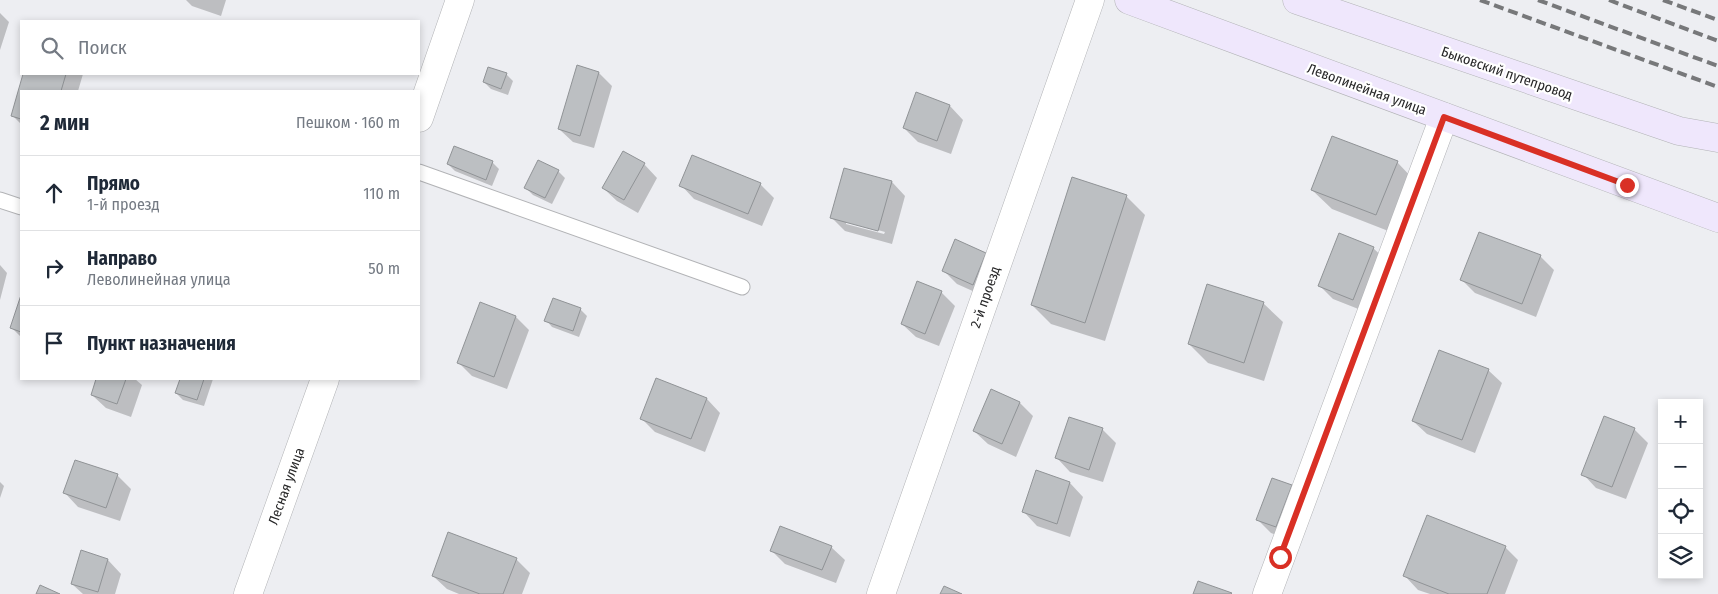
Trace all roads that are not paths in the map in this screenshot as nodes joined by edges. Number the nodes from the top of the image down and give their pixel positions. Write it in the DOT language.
graph roads {
  1 [pos="460,0"];
  2 [pos="1090,0"];
  3 [pos="1129,0"];
  4 [pos="1297,0"];
  5 [pos="420,115"];
  6 [pos="1444,117"];
  7 [pos="1718,138"];
  8 [pos="420,172"];
  9 [pos="0,200"];
  10 [pos="20,207"];
  11 [pos="1718,218"];
  12 [pos="742,287"];
  13 [pos="325,380"];
  14 [pos="248,594"];
  15 [pos="880,594"];
  16 [pos="1267,594"];
  1 -- 5 [label="street"];
  2 -- 15 [label="street, 2-й проезд"];
  3 -- 6 [label="main road, Леволинейная улица"];
  4 -- 7 [label="main road, Быковский путепровод"];
  6 -- 11 [label="main road, Леволинейная улица"];
  6 -- 16 [label="street"];
  8 -- 12 [label="lane"];
  9 -- 10 [label="lane"];
  13 -- 14 [label="street, Лесная улица"];
}
